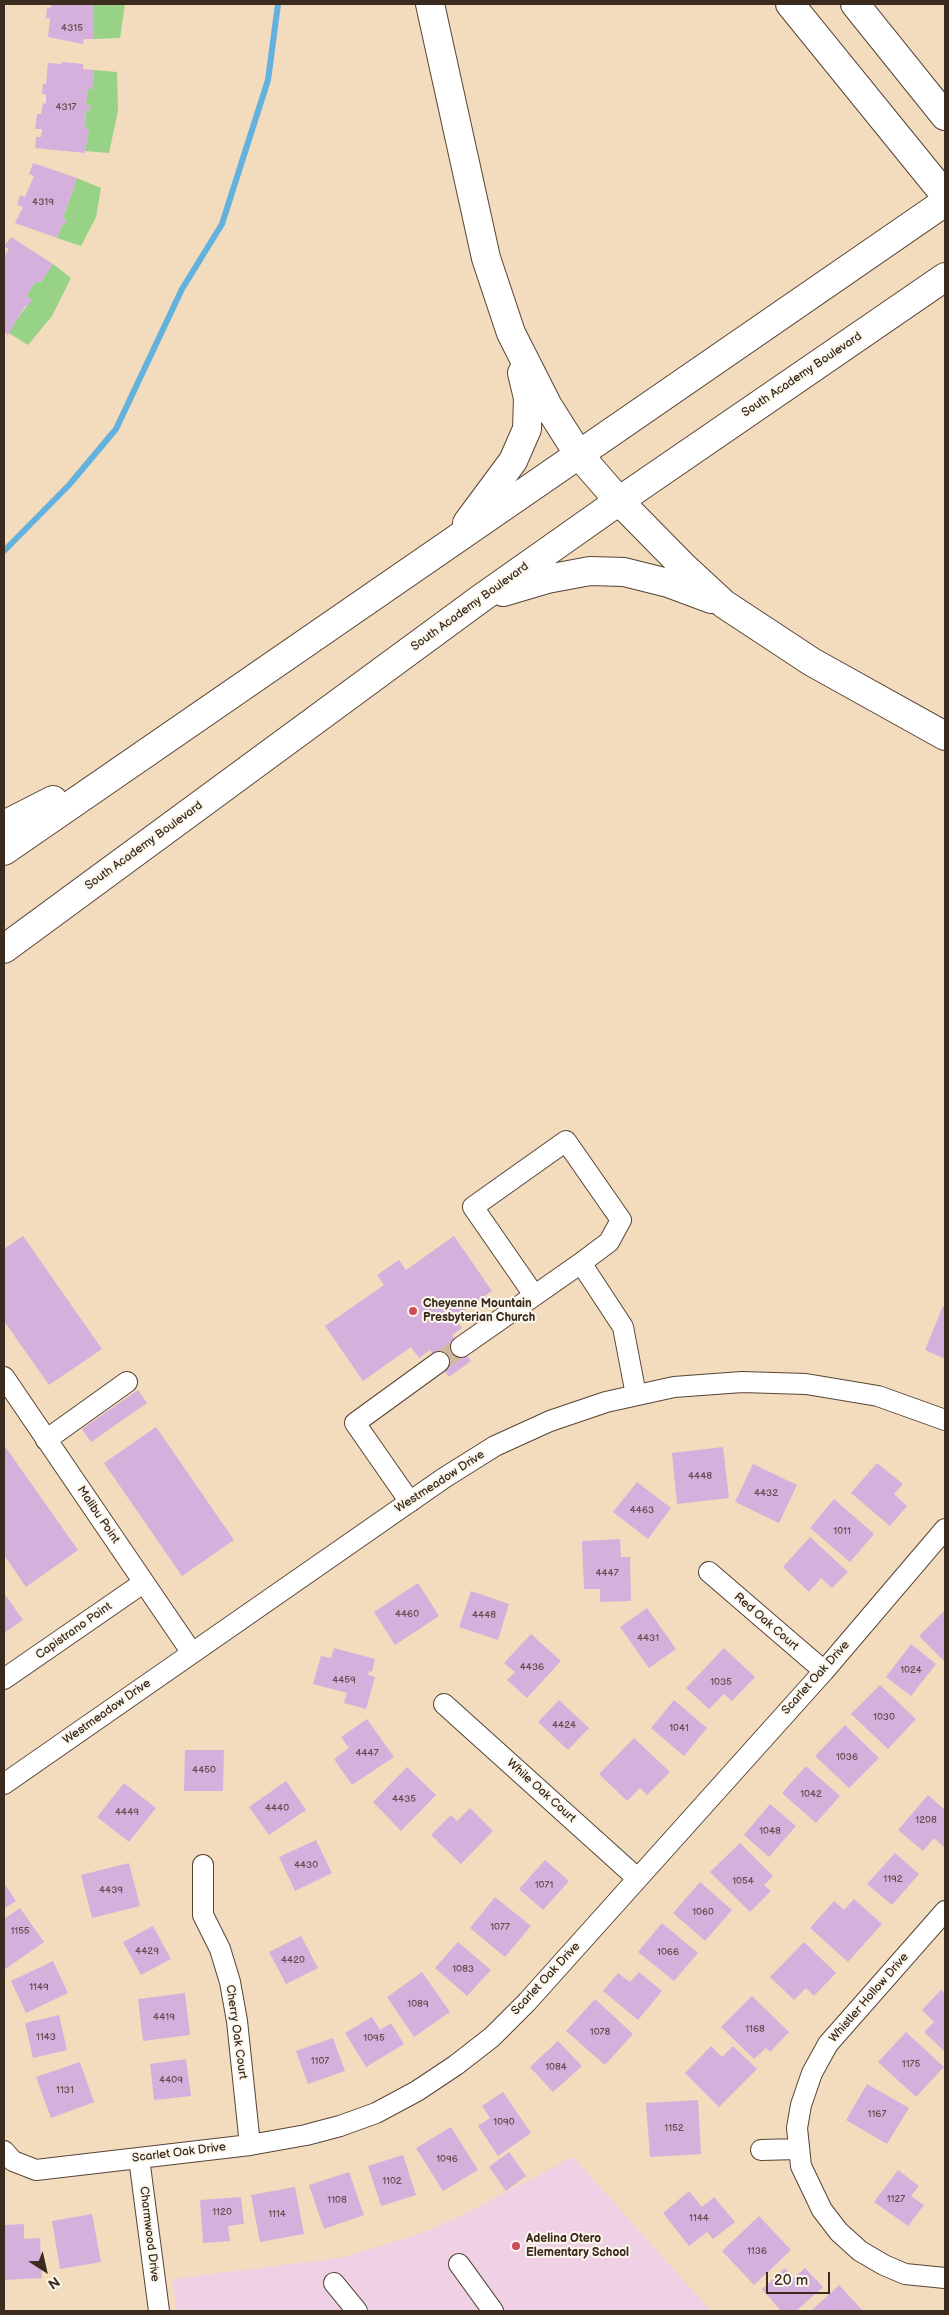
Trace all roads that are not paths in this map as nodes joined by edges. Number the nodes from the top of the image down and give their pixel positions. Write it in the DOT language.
graph roads {
  1 [pos="430,4"];
  2 [pos="790,4"];
  3 [pos="855,4"];
  4 [pos="945,116"];
  5 [pos="945,194"];
  6 [pos="945,202"];
  7 [pos="945,277"];
  8 [pos="511,333"];
  9 [pos="579,455"];
  10 [pos="619,500"];
  11 [pos="450,544"];
  12 [pos="480,599"];
  13 [pos="724,604"];
  14 [pos="945,736"];
  15 [pos="161,742"];
  16 [pos="4,825"];
  17 [pos="4,852"];
  18 [pos="4,949"];
  19 [pos="581,1262"];
  20 [pos="534,1295"];
  21 [pos="461,1347"];
  22 [pos="439,1362"];
  23 [pos="4,1377"];
  24 [pos="127,1382"];
  25 [pos="636,1395"];
  26 [pos="945,1420"];
  27 [pos="46,1440"];
  28 [pos="410,1502"];
  29 [pos="945,1529"];
  30 [pos="709,1572"];
  31 [pos="144,1583"];
  32 [pos="192,1654"];
  33 [pos="824,1671"];
  34 [pos="4,1679"];
  35 [pos="444,1704"];
  36 [pos="4,1784"];
  37 [pos="203,1865"];
  38 [pos="637,1878"];
  39 [pos="945,1911"];
  40 [pos="250,2145"];
  41 [pos="798,2149"];
  42 [pos="760,2150"];
  43 [pos="4,2151"];
  44 [pos="139,2158"];
  45 [pos="459,2264"];
  46 [pos="945,2278"];
  47 [pos="334,2283"];
  48 [pos="159,2311"];
  49 [pos="357,2311"];
  50 [pos="494,2311"];
  1 -- 8 [label="highway"];
  2 -- 5 [label="highway"];
  3 -- 4 [label="highway"];
  6 -- 9 [label="highway"];
  7 -- 10 [label="highway, South Academy Boulevard"];
  8 -- 9 [label="highway"];
  8 -- 11 [label="highway"];
  9 -- 10 [label="highway"];
  9 -- 11 [label="highway"];
  10 -- 12 [label="highway, South Academy Boulevard"];
  10 -- 13 [label="highway"];
  11 -- 15 [label="highway"];
  12 -- 13 [label="highway"];
  12 -- 18 [label="highway, South Academy Boulevard"];
  13 -- 14 [label="highway"];
  15 -- 16 [label="highway"];
  15 -- 17 [label="highway"];
  19 -- 20 [label="street"];
  19 -- 20 [label="street"];
  19 -- 25 [label="street"];
  20 -- 21 [label="street"];
  22 -- 28 [label="street"];
  23 -- 27 [label="street, Malibu Point"];
  24 -- 27 [label="street"];
  25 -- 26 [label="street, Westmeadow Drive"];
  25 -- 28 [label="street, Westmeadow Drive"];
  27 -- 31 [label="street, Malibu Point"];
  28 -- 32 [label="street, Westmeadow Drive"];
  29 -- 33 [label="street, Scarlet Oak Drive"];
  30 -- 33 [label="street, Red Oak Court"];
  31 -- 32 [label="street, Malibu Point"];
  31 -- 34 [label="street, Capistrano Point"];
  32 -- 36 [label="street, Westmeadow Drive"];
  33 -- 38 [label="street, Scarlet Oak Drive"];
  35 -- 38 [label="street, While Oak Court"];
  37 -- 40 [label="street, Cherry Oak Court"];
  38 -- 40 [label="street, Scarlet Oak Drive"];
  39 -- 41 [label="street, Whistler Hollow Drive"];
  40 -- 44 [label="street, Scarlet Oak Drive"];
  41 -- 42 [label="street"];
  41 -- 46 [label="street, Whistler Hollow Drive"];
  43 -- 44 [label="street, Scarlet Oak Drive"];
  44 -- 48 [label="street, Charmwood Drive"];
  45 -- 50 [label="street"];
  47 -- 49 [label="street"];
}
